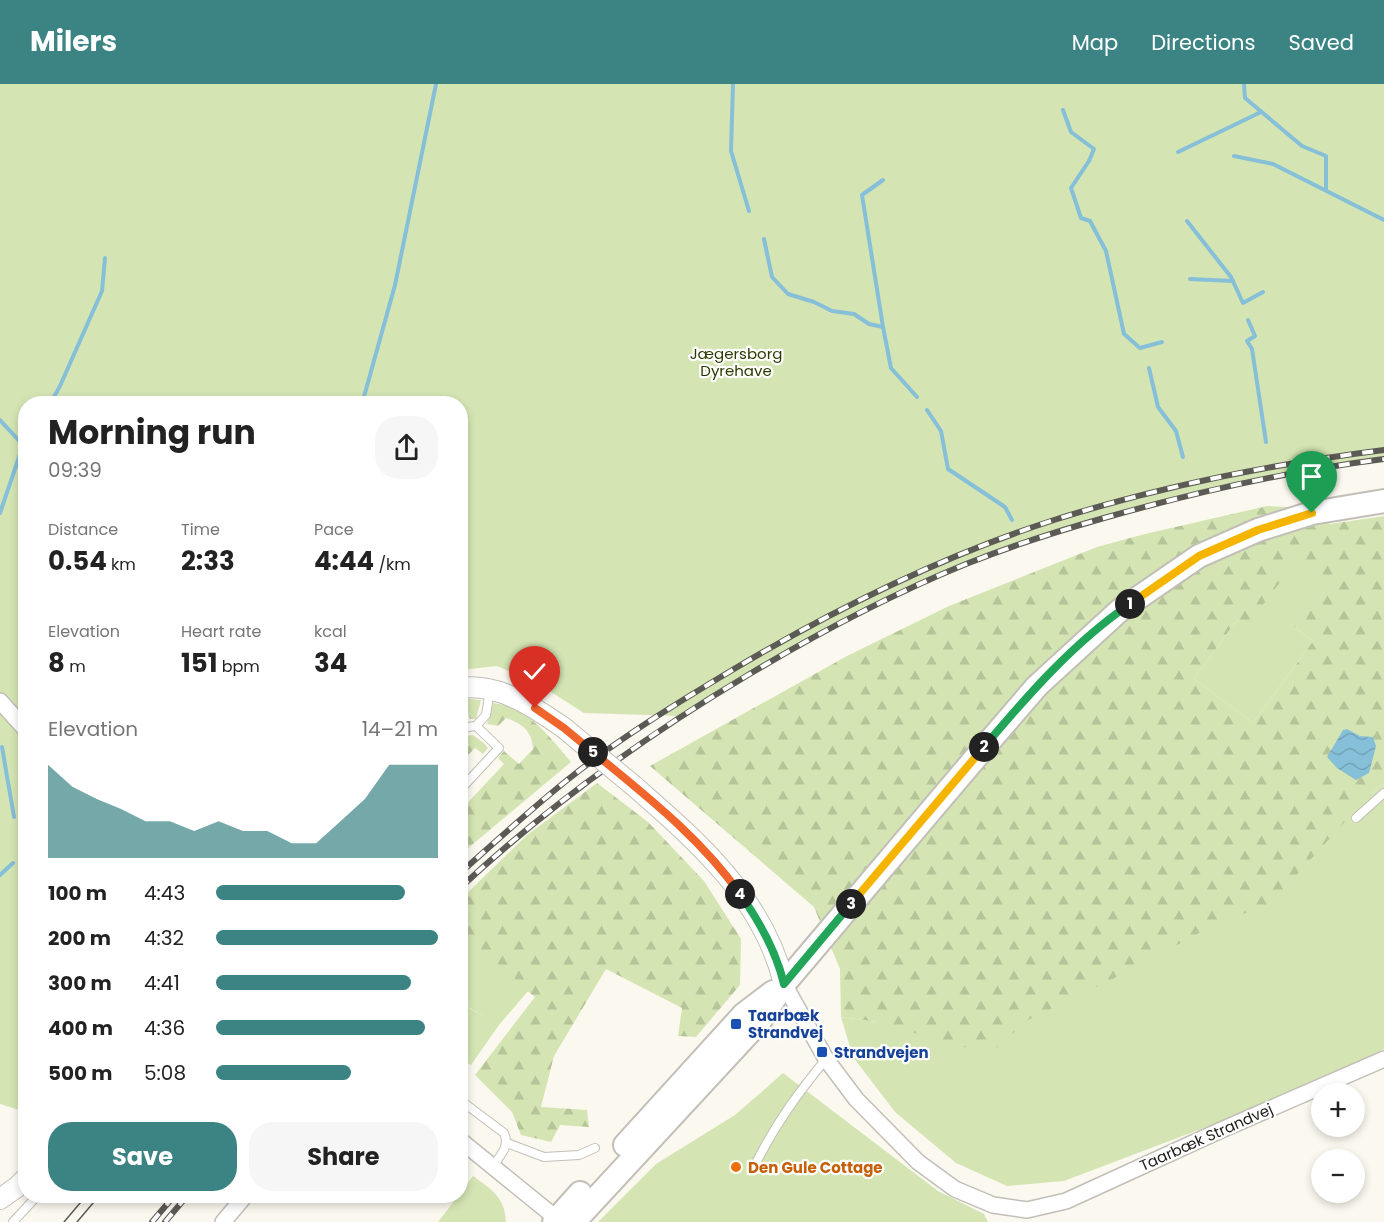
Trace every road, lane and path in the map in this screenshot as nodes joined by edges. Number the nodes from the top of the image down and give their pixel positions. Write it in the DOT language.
graph roads {
  1 [pos="1384,501"];
  2 [pos="468,689"];
  3 [pos="490,690"];
  4 [pos="0,700"];
  5 [pos="18,721"];
  6 [pos="476,726"];
  7 [pos="468,727"];
  8 [pos="468,781"];
  9 [pos="1384,793"];
  10 [pos="1356,818"];
  11 [pos="784,984"];
  12 [pos="826,1059"];
  13 [pos="1384,1059"];
  14 [pos="468,1106"];
  15 [pos="507,1143"];
  16 [pos="468,1146"];
  17 [pos="596,1148"];
  18 [pos="757,1161"];
  19 [pos="494,1165"];
  20 [pos="18,1186"];
  21 [pos="0,1199"];
  22 [pos="31,1203"];
  23 [pos="239,1203"];
  24 [pos="1023,1216"];
  25 [pos="561,1221"];
  26 [pos="14,1222"];
  27 [pos="223,1222"];
  1 -- 11 [label="main road"];
  2 -- 3 [label="street"];
  3 -- 6 [label="lane"];
  3 -- 11 [label="street, bridge"];
  4 -- 5 [label="street"];
  6 -- 7 [label="lane"];
  6 -- 8 [label="lane"];
  9 -- 10 [label="lane"];
  11 -- 12 [label="street, Taarbæk Strandvej"];
  11 -- 25 [label="main road"];
  12 -- 18 [label="lane"];
  12 -- 24 [label="street, Taarbæk Strandvej"];
  13 -- 24 [label="street, Taarbæk Strandvej"];
  14 -- 15 [label="lane"];
  15 -- 17 [label="lane"];
  15 -- 19 [label="lane"];
  16 -- 19 [label="street"];
  19 -- 25 [label="street"];
  20 -- 21 [label="street"];
  22 -- 26 [label="lane"];
  23 -- 27 [label="street"];
}
